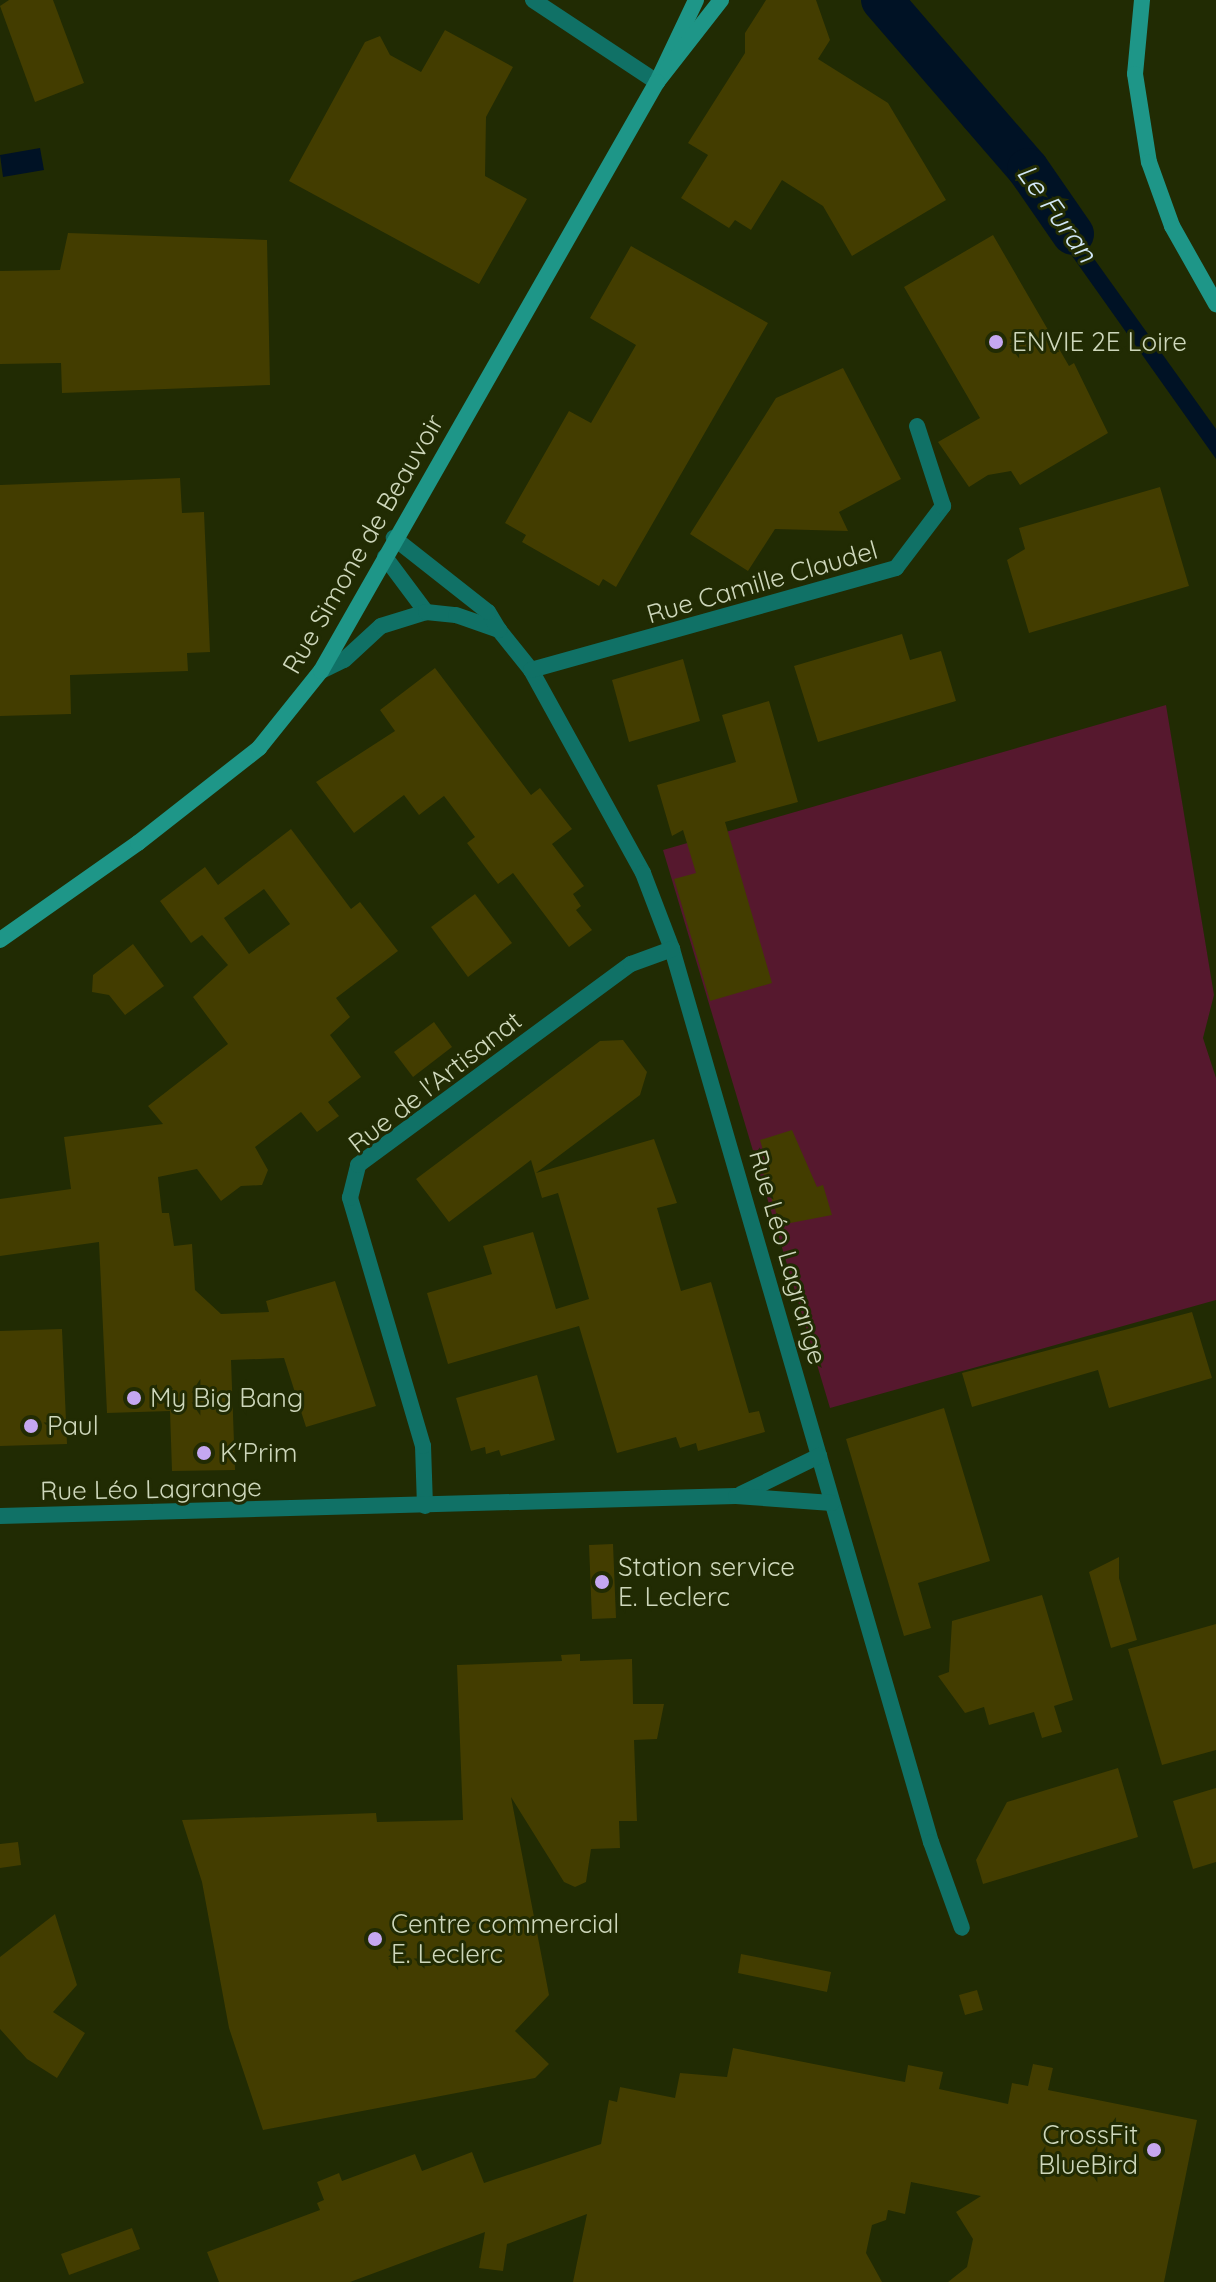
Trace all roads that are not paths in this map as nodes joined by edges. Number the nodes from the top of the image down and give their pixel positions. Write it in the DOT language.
graph roads {
  1 [pos="533,0"];
  2 [pos="696,0"];
  3 [pos="721,0"];
  4 [pos="1142,0"];
  5 [pos="657,82"];
  6 [pos="1216,304"];
  7 [pos="917,426"];
  8 [pos="394,538"];
  9 [pos="385,557"];
  10 [pos="426,612"];
  11 [pos="499,630"];
  12 [pos="531,670"];
  13 [pos="321,671"];
  14 [pos="2,938"];
  15 [pos="672,949"];
  16 [pos="819,1456"];
  17 [pos="736,1496"];
  18 [pos="832,1503"];
  19 [pos="425,1506"];
  20 [pos="0,1516"];
  21 [pos="962,1928"];
  1 -- 5 [label="street"];
  2 -- 5 [label="main road, Rue Simone de Beauvoir"];
  3 -- 5 [label="main road, Rue Simone de Beauvoir"];
  4 -- 6 [label="main road"];
  5 -- 8 [label="main road, Rue Simone de Beauvoir"];
  7 -- 12 [label="street, Rue Camille Claudel"];
  8 -- 9 [label="main road, Rue Simone de Beauvoir"];
  8 -- 11 [label="street, Rue Léo Lagrange"];
  9 -- 10 [label="street"];
  9 -- 13 [label="main road, Rue Simone de Beauvoir"];
  10 -- 11 [label="street"];
  10 -- 13 [label="street"];
  11 -- 12 [label="street, Rue Léo Lagrange"];
  12 -- 15 [label="street, Rue Léo Lagrange"];
  13 -- 14 [label="main road, Rue Simone de Beauvoir"];
  15 -- 16 [label="street, Rue Léo Lagrange"];
  15 -- 19 [label="street, Rue de l'Artisanat"];
  16 -- 17 [label="street"];
  16 -- 18 [label="street, Rue Léo Lagrange"];
  17 -- 18 [label="street, Rue Léo Lagrange"];
  17 -- 19 [label="street, Rue Léo Lagrange"];
  18 -- 21 [label="street, Rue Léo Lagrange"];
  19 -- 20 [label="street, Rue Léo Lagrange"];
}
